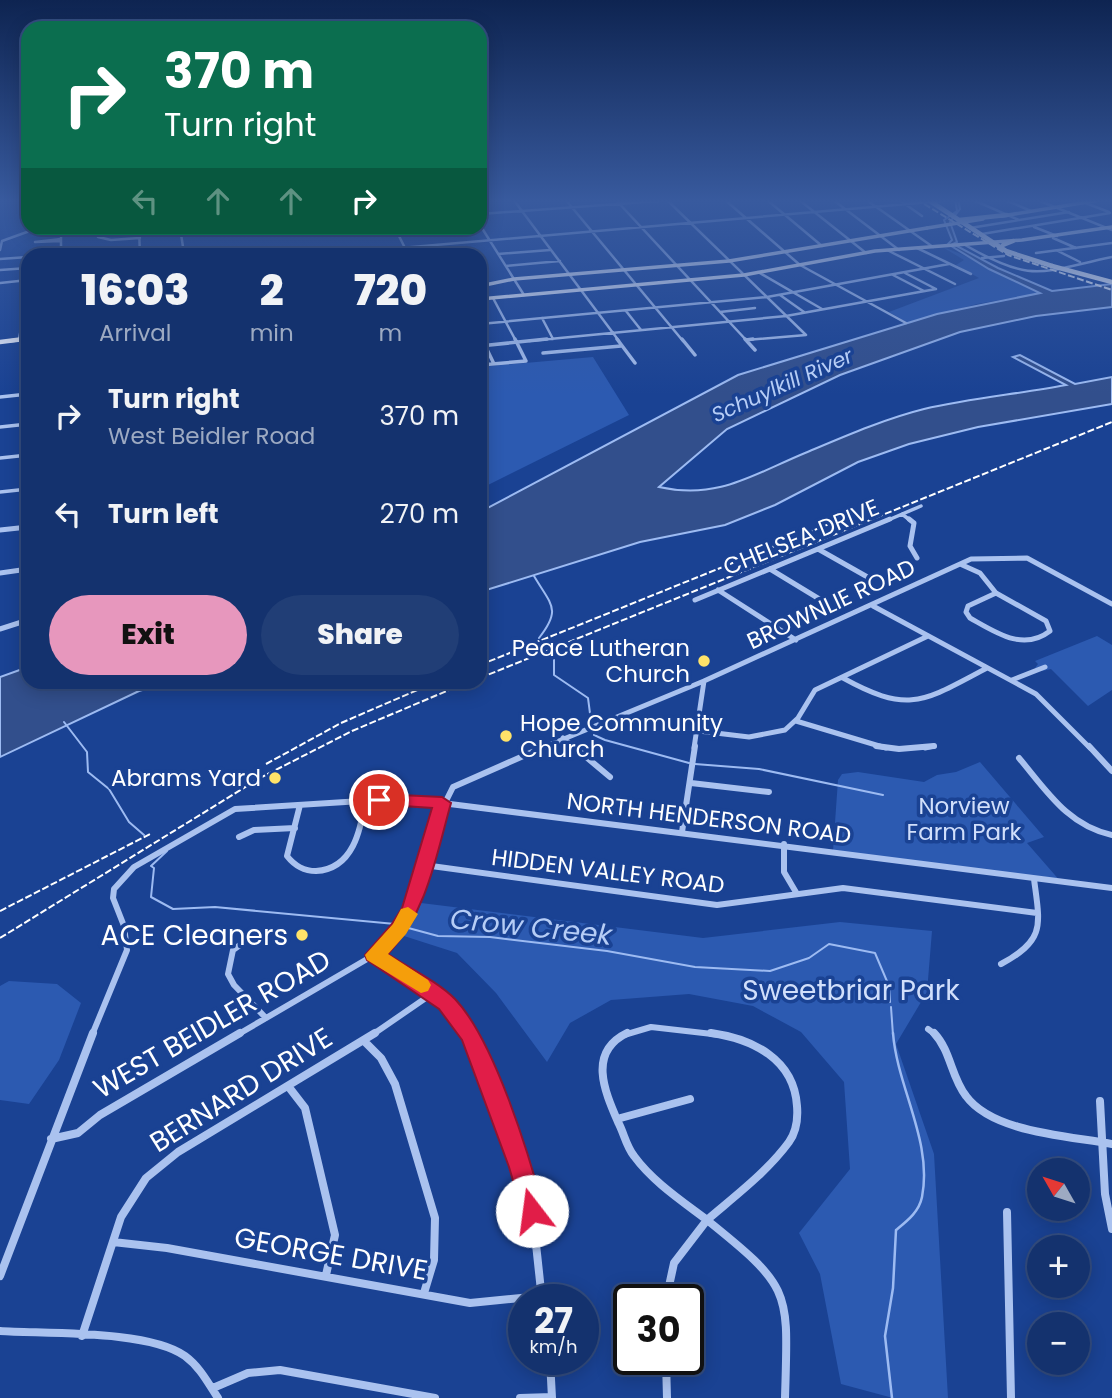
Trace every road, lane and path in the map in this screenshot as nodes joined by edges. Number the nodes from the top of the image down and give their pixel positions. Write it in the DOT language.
graph roads {
  1 [pos="525,264"];
  2 [pos="562,264"];
  3 [pos="618,264"];
  4 [pos="687,264"];
  5 [pos="732,264"];
  6 [pos="804,264"];
  7 [pos="915,264"];
  8 [pos="948,264"];
  9 [pos="949,264"];
  10 [pos="1003,264"];
  11 [pos="1077,264"];
  12 [pos="677,265"];
  13 [pos="800,265"];
  14 [pos="1055,265"];
  15 [pos="506,266"];
  16 [pos="21,268"];
  17 [pos="925,269"];
  18 [pos="0,270"];
  19 [pos="623,270"];
  20 [pos="758,272"];
  21 [pos="905,273"];
  22 [pos="971,274"];
  23 [pos="569,275"];
  24 [pos="744,275"];
  25 [pos="893,275"];
  26 [pos="514,279"];
  27 [pos="691,280"];
  28 [pos="1112,281"];
  29 [pos="0,283"];
  30 [pos="21,283"];
  31 [pos="955,284"];
  32 [pos="487,285"];
  33 [pos="636,285"];
  34 [pos="836,285"];
  35 [pos="580,290"];
  36 [pos="924,291"];
  37 [pos="793,292"];
  38 [pos="524,295"];
  39 [pos="780,295"];
  40 [pos="767,297"];
  41 [pos="487,298"];
  42 [pos="493,298"];
  43 [pos="866,301"];
  44 [pos="711,303"];
  45 [pos="655,307"];
  46 [pos="755,308"];
  47 [pos="822,309"];
  48 [pos="625,310"];
  49 [pos="720,312"];
  50 [pos="804,312"];
  51 [pos="597,313"];
  52 [pos="786,316"];
  53 [pos="542,318"];
  54 [pos="505,322"];
  55 [pos="728,322"];
  56 [pos="487,323"];
  57 [pos="906,323"];
  58 [pos="21,327"];
  59 [pos="672,327"];
  60 [pos="641,330"];
  61 [pos="612,333"];
  62 [pos="579,336"];
  63 [pos="553,339"];
  64 [pos="19,340"];
  65 [pos="746,340"];
  66 [pos="0,342"];
  67 [pos="516,342"];
  68 [pos="487,345"];
  69 [pos="698,345"];
  70 [pos="621,346"];
  71 [pos="687,346"];
  72 [pos="588,349"];
  73 [pos="755,351"];
  74 [pos="487,353"];
  75 [pos="544,353"];
  76 [pos="695,355"];
  77 [pos="635,363"];
  78 [pos="487,364"];
  79 [pos="494,364"];
  80 [pos="21,395"];
  81 [pos="0,397"];
  82 [pos="21,425"];
  83 [pos="0,427"];
  84 [pos="21,456"];
  85 [pos="0,458"];
  86 [pos="21,490"];
  87 [pos="0,492"];
  88 [pos="921,506"];
  89 [pos="902,514"];
  90 [pos="21,528"];
  91 [pos="0,530"];
  92 [pos="818,549"];
  93 [pos="917,558"];
  94 [pos="960,564"];
  95 [pos="770,569"];
  96 [pos="21,570"];
  97 [pos="0,572"];
  98 [pos="871,579"];
  99 [pos="718,590"];
  100 [pos="996,593"];
  101 [pos="695,600"];
  102 [pos="821,600"];
  103 [pos="1112,604"];
  104 [pos="873,606"];
  105 [pos="21,622"];
  106 [pos="0,629"];
  107 [pos="928,636"];
  108 [pos="796,640"];
  109 [pos="1045,667"];
  110 [pos="987,668"];
  111 [pos="843,677"];
  112 [pos="704,681"];
  113 [pos="1012,681"];
  114 [pos="796,721"];
  115 [pos="699,731"];
  116 [pos="563,738"];
  117 [pos="934,746"];
  118 [pos="1019,758"];
  119 [pos="1112,771"];
  120 [pos="610,777"];
  121 [pos="691,783"];
  122 [pos="769,792"];
  123 [pos="365,800"];
  124 [pos="442,803"];
  125 [pos="300,805"];
  126 [pos="295,828"];
  127 [pos="682,832"];
  128 [pos="1112,835"];
  129 [pos="239,836"];
  130 [pos="784,844"];
  131 [pos="424,864"];
  132 [pos="1034,878"];
  133 [pos="1112,888"];
  134 [pos="797,894"];
  135 [pos="1038,913"];
  136 [pos="240,945"];
  137 [pos="374,955"];
  138 [pos="1001,964"];
  139 [pos="433,993"];
  140 [pos="266,1018"];
  141 [pos="928,1030"];
  142 [pos="364,1041"];
  143 [pos="288,1086"];
  144 [pos="690,1099"];
  145 [pos="1100,1101"];
  146 [pos="617,1119"];
  147 [pos="51,1139"];
  148 [pos="1102,1142"];
  149 [pos="1112,1144"];
  150 [pos="1007,1212"];
  151 [pos="707,1220"];
  152 [pos="1112,1229"];
  153 [pos="113,1242"];
  154 [pos="326,1275"];
  155 [pos="0,1276"];
  156 [pos="540,1284"];
  157 [pos="669,1284"];
  158 [pos="424,1293"];
  159 [pos="508,1300"];
  160 [pos="0,1331"];
  161 [pos="82,1336"];
  162 [pos="551,1375"];
  163 [pos="666,1375"];
  164 [pos="213,1388"];
  165 [pos="552,1397"];
  166 [pos="218,1398"];
  167 [pos="435,1398"];
  168 [pos="520,1398"];
  169 [pos="667,1398"];
  170 [pos="785,1398"];
  171 [pos="1011,1398"];
  1 -- 15 [label="street"];
  2 -- 23 [label="street"];
  3 -- 19 [label="street"];
  4 -- 12 [label="main road"];
  5 -- 24 [label="street"];
  6 -- 13 [label="main road"];
  7 -- 17 [label="street"];
  8 -- 17 [label="street"];
  9 -- 22 [label="street"];
  10 -- 11 [label="street"];
  12 -- 19 [label="main road"];
  12 -- 27 [label="street"];
  13 -- 20 [label="main road"];
  13 -- 34 [label="street"];
  14 -- 28 [label="highway, bridge"];
  15 -- 26 [label="street"];
  16 -- 18 [label="street"];
  17 -- 21 [label="street"];
  17 -- 31 [label="street"];
  19 -- 23 [label="main road"];
  19 -- 33 [label="street"];
  20 -- 24 [label="main road"];
  20 -- 37 [label="street"];
  21 -- 25 [label="street"];
  21 -- 36 [label="street"];
  23 -- 26 [label="main road"];
  23 -- 35 [label="street"];
  24 -- 27 [label="main road"];
  24 -- 40 [label="street"];
  25 -- 34 [label="street"];
  25 -- 36 [label="street"];
  26 -- 32 [label="main road"];
  26 -- 38 [label="street"];
  27 -- 33 [label="main road"];
  27 -- 44 [label="street"];
  29 -- 30 [label="street"];
  33 -- 35 [label="main road"];
  33 -- 45 [label="street"];
  34 -- 37 [label="street"];
  34 -- 43 [label="street"];
  35 -- 38 [label="main road"];
  35 -- 51 [label="street"];
  36 -- 43 [label="street"];
  37 -- 39 [label="street"];
  37 -- 47 [label="street"];
  38 -- 42 [label="main road"];
  39 -- 40 [label="street"];
  39 -- 50 [label="street"];
  40 -- 44 [label="street"];
  40 -- 52 [label="street"];
  41 -- 42 [label="main road"];
  42 -- 54 [label="street"];
  43 -- 47 [label="street"];
  43 -- 57 [label="street"];
  44 -- 45 [label="street"];
  44 -- 49 [label="street"];
  45 -- 48 [label="street"];
  45 -- 59 [label="street"];
  46 -- 49 [label="street"];
  47 -- 50 [label="street"];
  48 -- 51 [label="street"];
  48 -- 60 [label="street"];
  49 -- 55 [label="street"];
  50 -- 52 [label="street"];
  51 -- 53 [label="street"];
  51 -- 61 [label="street"];
  52 -- 55 [label="street"];
  52 -- 65 [label="street"];
  53 -- 54 [label="street"];
  53 -- 63 [label="street"];
  54 -- 56 [label="street"];
  54 -- 67 [label="street"];
  55 -- 59 [label="street"];
  55 -- 65 [label="street"];
  58 -- 64 [label="street"];
  59 -- 60 [label="street"];
  59 -- 71 [label="street"];
  60 -- 61 [label="street"];
  61 -- 62 [label="street"];
  61 -- 70 [label="street"];
  62 -- 63 [label="street"];
  62 -- 72 [label="street"];
  63 -- 67 [label="street"];
  64 -- 66 [label="main road"];
  65 -- 73 [label="street"];
  67 -- 68 [label="street"];
  67 -- 79 [label="street"];
  69 -- 71 [label="street"];
  70 -- 72 [label="street"];
  70 -- 77 [label="street"];
  71 -- 76 [label="street"];
  72 -- 75 [label="street"];
  74 -- 79 [label="street"];
  78 -- 79 [label="street"];
  80 -- 81 [label="street"];
  82 -- 83 [label="street"];
  84 -- 85 [label="street"];
  86 -- 87 [label="street"];
  88 -- 89 [label="street, CHELSEA DRIVE"];
  89 -- 92 [label="street, CHELSEA DRIVE"];
  89 -- 93 [label="street"];
  90 -- 91 [label="street"];
  92 -- 95 [label="street, CHELSEA DRIVE"];
  92 -- 98 [label="street"];
  94 -- 100 [label="street"];
  94 -- 103 [label="street, BROWNLIE ROAD"];
  94 -- 104 [label="street, BROWNLIE ROAD"];
  95 -- 99 [label="street, CHELSEA DRIVE"];
  95 -- 102 [label="street"];
  96 -- 97 [label="street"];
  99 -- 101 [label="street, CHELSEA DRIVE"];
  99 -- 108 [label="street"];
  100 -- 100 [label="street"];
  104 -- 107 [label="street"];
  104 -- 108 [label="street, BROWNLIE ROAD"];
  105 -- 106 [label="street"];
  107 -- 110 [label="street"];
  107 -- 111 [label="street"];
  108 -- 112 [label="street, BROWNLIE ROAD"];
  109 -- 113 [label="street"];
  110 -- 111 [label="street"];
  110 -- 113 [label="street"];
  111 -- 114 [label="street"];
  112 -- 115 [label="street"];
  112 -- 116 [label="street, BROWNLIE ROAD"];
  113 -- 119 [label="street"];
  114 -- 115 [label="street"];
  114 -- 117 [label="street"];
  115 -- 121 [label="street"];
  116 -- 120 [label="street"];
  116 -- 124 [label="street, BROWNLIE ROAD"];
  118 -- 128 [label="street"];
  121 -- 122 [label="street"];
  121 -- 127 [label="street"];
  123 -- 124 [label="street, NORTH HENDERSON ROAD"];
  123 -- 125 [label="street, NORTH HENDERSON ROAD"];
  123 -- 126 [label="street"];
  124 -- 127 [label="street, NORTH HENDERSON ROAD"];
  124 -- 131 [label="street, WEST BEIDLER ROAD"];
  125 -- 126 [label="street"];
  125 -- 147 [label="street, NORTH HENDERSON ROAD"];
  126 -- 129 [label="street"];
  127 -- 130 [label="street, NORTH HENDERSON ROAD"];
  130 -- 132 [label="street, NORTH HENDERSON ROAD"];
  130 -- 134 [label="street"];
  131 -- 134 [label="street, HIDDEN VALLEY ROAD"];
  131 -- 137 [label="street, WEST BEIDLER ROAD"];
  132 -- 133 [label="street, NORTH HENDERSON ROAD"];
  132 -- 135 [label="street"];
  134 -- 135 [label="street, HIDDEN VALLEY ROAD"];
  135 -- 138 [label="street"];
  136 -- 140 [label="street"];
  137 -- 139 [label="street"];
  137 -- 140 [label="street, WEST BEIDLER ROAD"];
  139 -- 142 [label="street, BERNARD DRIVE"];
  139 -- 156 [label="street"];
  140 -- 147 [label="street, WEST BEIDLER ROAD"];
  141 -- 148 [label="street"];
  142 -- 143 [label="street, BERNARD DRIVE"];
  142 -- 158 [label="street"];
  143 -- 153 [label="street, BERNARD DRIVE"];
  143 -- 154 [label="street"];
  144 -- 146 [label="street"];
  145 -- 148 [label="street"];
  146 -- 151 [label="street"];
  146 -- 151 [label="street"];
  147 -- 155 [label="street"];
  148 -- 149 [label="street"];
  148 -- 152 [label="street"];
  150 -- 171 [label="street"];
  151 -- 157 [label="street"];
  151 -- 170 [label="street"];
  153 -- 154 [label="street, GEORGE DRIVE"];
  153 -- 161 [label="street, BERNARD DRIVE"];
  154 -- 158 [label="street, GEORGE DRIVE"];
  158 -- 159 [label="street, GEORGE DRIVE"];
  160 -- 161 [label="street"];
  161 -- 164 [label="street"];
  162 -- 165 [label="street"];
  163 -- 169 [label="street"];
  164 -- 166 [label="street"];
  164 -- 167 [label="street"];
  165 -- 168 [label="street"];
}
